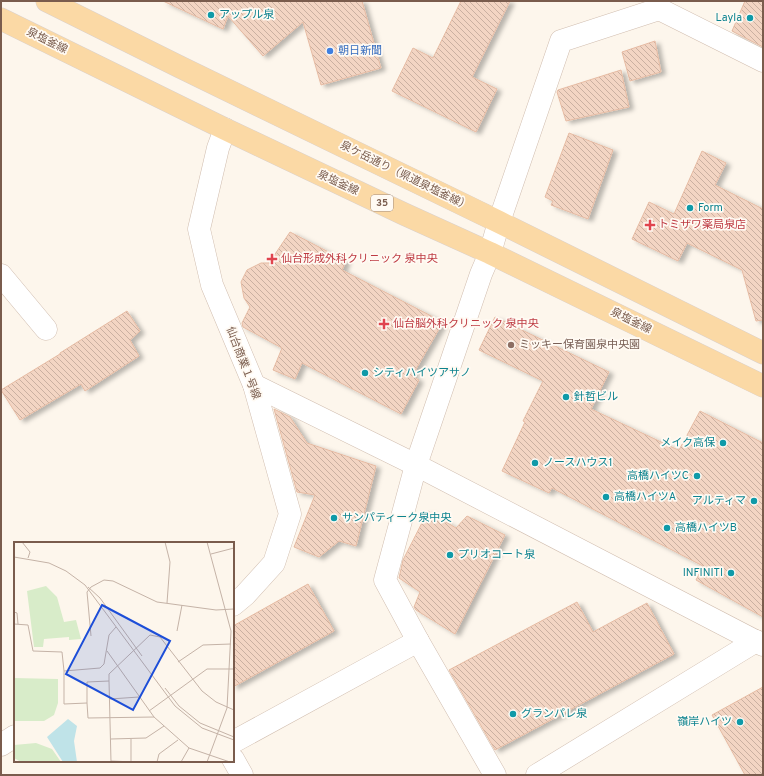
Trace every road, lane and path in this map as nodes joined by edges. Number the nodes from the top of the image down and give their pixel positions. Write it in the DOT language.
graph roads {
  1 [pos="48,1"];
  2 [pos="1,19"];
  3 [pos="763,62"];
  4 [pos="224,129"];
  5 [pos="499,222"];
  6 [pos="490,253"];
  7 [pos="1,275"];
  8 [pos="46,329"];
  9 [pos="763,353"];
  10 [pos="254,385"];
  11 [pos="763,386"];
  12 [pos="416,465"];
  13 [pos="234,604"];
  14 [pos="418,641"];
  15 [pos="759,643"];
  16 [pos="14,737"];
  17 [pos="234,741"];
  18 [pos="1,745"];
  19 [pos="234,761"];
  20 [pos="242,775"];
  21 [pos="495,775"];
  22 [pos="537,775"];
  1 -- 5 [label="main road, 泉ケ岳通り（県道泉塩釜線）"];
  2 -- 4 [label="main road, 泉塩釜線 / 35"];
  3 -- 5 [label="street"];
  4 -- 6 [label="main road, 泉塩釜線 / 35"];
  4 -- 10 [label="street, 仙台商業１号線"];
  5 -- 6 [label="street"];
  5 -- 9 [label="main road, 泉ケ岳通り（県道泉塩釜線）"];
  6 -- 11 [label="main road, 泉塩釜線 / 35"];
  6 -- 12 [label="street"];
  7 -- 8 [label="street"];
  10 -- 12 [label="street"];
  10 -- 13 [label="street, 仙台商業１号線"];
  12 -- 14 [label="street"];
  12 -- 15 [label="street"];
  14 -- 17 [label="street"];
  14 -- 21 [label="street"];
  15 -- 22 [label="street"];
  16 -- 18 [label="street"];
  19 -- 20 [label="street"];
}
